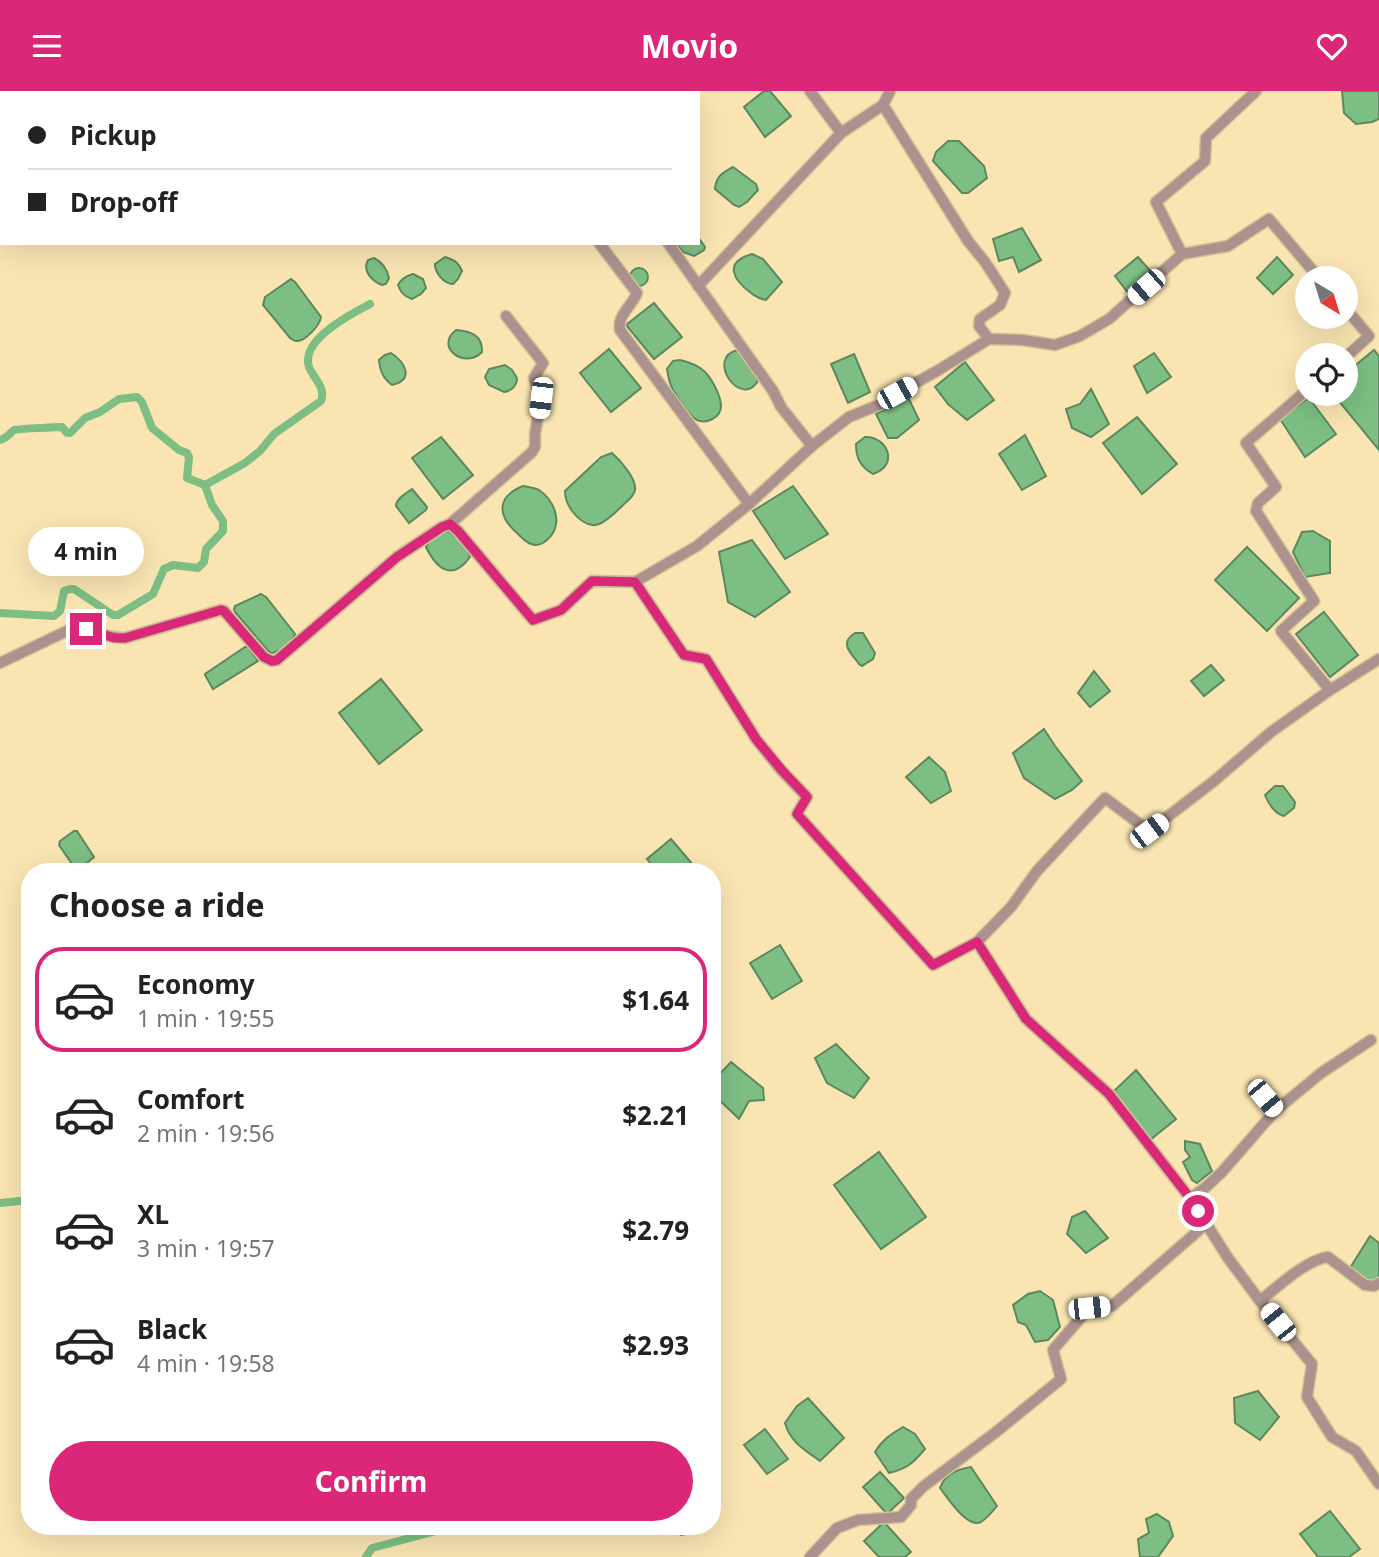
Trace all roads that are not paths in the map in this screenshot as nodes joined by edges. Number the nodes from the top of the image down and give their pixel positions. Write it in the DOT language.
graph roads {
  1 [pos="810,91"];
  2 [pos="890,91"];
  3 [pos="1256,91"];
  4 [pos="883,106"];
  5 [pos="841,133"];
  6 [pos="601,245"];
  7 [pos="669,245"];
  8 [pos="1182,254"];
  9 [pos="1309,266"];
  10 [pos="698,286"];
  11 [pos="506,316"];
  12 [pos="1358,324"];
  13 [pos="989,339"];
  14 [pos="1358,347"];
  15 [pos="1295,400"];
  16 [pos="811,446"];
  17 [pos="749,505"];
  18 [pos="450,524"];
  19 [pos="635,582"];
  20 [pos="1379,659"];
  21 [pos="0,663"];
  22 [pos="1330,690"];
  23 [pos="977,942"];
  24 [pos="1371,1040"];
  25 [pos="1254,1086"];
  26 [pos="1275,1111"];
  27 [pos="1190,1198"];
  28 [pos="1206,1224"];
  29 [pos="1379,1283"];
  30 [pos="1261,1301"];
  31 [pos="1379,1484"];
  32 [pos="810,1557"];
  1 -- 5 [label="street"];
  2 -- 4 [label="street"];
  3 -- 8 [label="street"];
  4 -- 5 [label="street"];
  4 -- 13 [label="street"];
  5 -- 10 [label="street"];
  6 -- 17 [label="street"];
  7 -- 10 [label="street"];
  8 -- 9 [label="street"];
  8 -- 13 [label="street"];
  10 -- 16 [label="street"];
  11 -- 18 [label="street"];
  12 -- 14 [label="street"];
  13 -- 16 [label="street"];
  15 -- 22 [label="street"];
  16 -- 17 [label="street"];
  17 -- 19 [label="street"];
  18 -- 19 [label="street"];
  18 -- 21 [label="street"];
  19 -- 23 [label="street"];
  20 -- 22 [label="street"];
  22 -- 23 [label="street"];
  23 -- 27 [label="street"];
  24 -- 26 [label="street"];
  25 -- 26 [label="street"];
  26 -- 27 [label="street"];
  27 -- 28 [label="street"];
  28 -- 30 [label="street"];
  28 -- 32 [label="street"];
  29 -- 30 [label="street"];
  30 -- 31 [label="street"];
}
